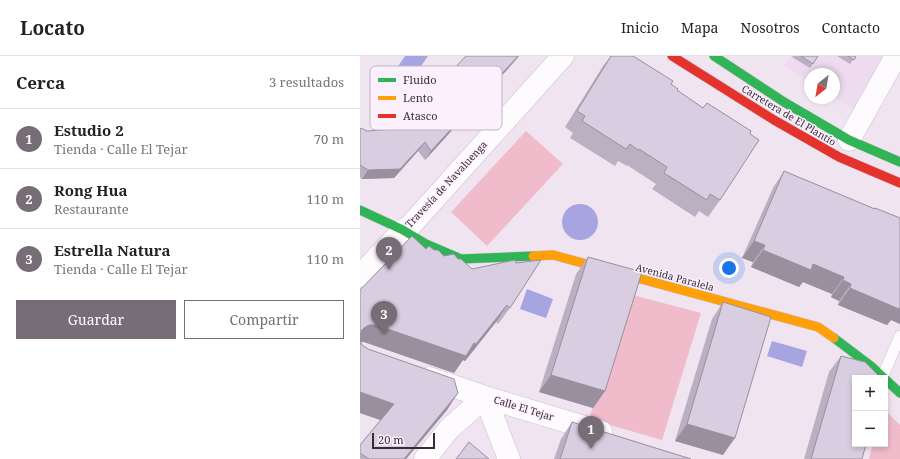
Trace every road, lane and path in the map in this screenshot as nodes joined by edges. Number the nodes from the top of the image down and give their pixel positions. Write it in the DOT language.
graph roads {
  1 [pos="563,56"];
  2 [pos="672,56"];
  3 [pos="714,56"];
  4 [pos="896,56"];
  5 [pos="502,124"];
  6 [pos="496,130"];
  7 [pos="849,140"];
  8 [pos="900,162"];
  9 [pos="900,183"];
  10 [pos="360,210"];
  11 [pos="403,230"];
  12 [pos="360,276"];
  13 [pos="900,336"];
  14 [pos="412,372"];
  15 [pos="882,375"];
  16 [pos="883,375"];
  17 [pos="888,381"];
  18 [pos="900,393"];
  19 [pos="485,397"];
  20 [pos="617,437"];
  21 [pos="425,459"];
  22 [pos="508,459"];
  1 -- 5 [label="street, Travesía de Navaluenga"];
  2 -- 9 [label="street, Carretera de El Plantío"];
  3 -- 7 [label="street, Carretera de El Plantío"];
  4 -- 7 [label="street"];
  6 -- 11 [label="street, Travesía de Navaluenga"];
  7 -- 8 [label="street, Carretera de El Plantío"];
  10 -- 11 [label="street, Avenida Paralela"];
  11 -- 12 [label="street, Travesía de Navaluenga"];
  11 -- 15 [label="street, Avenida Paralela"];
  13 -- 16 [label="lane"];
  14 -- 19 [label="street, Calle El Tejar"];
  17 -- 18 [label="street, Avenida Paralela"];
  19 -- 20 [label="street, Calle El Tejar"];
  19 -- 21 [label="street"];
  19 -- 22 [label="street"];
}
